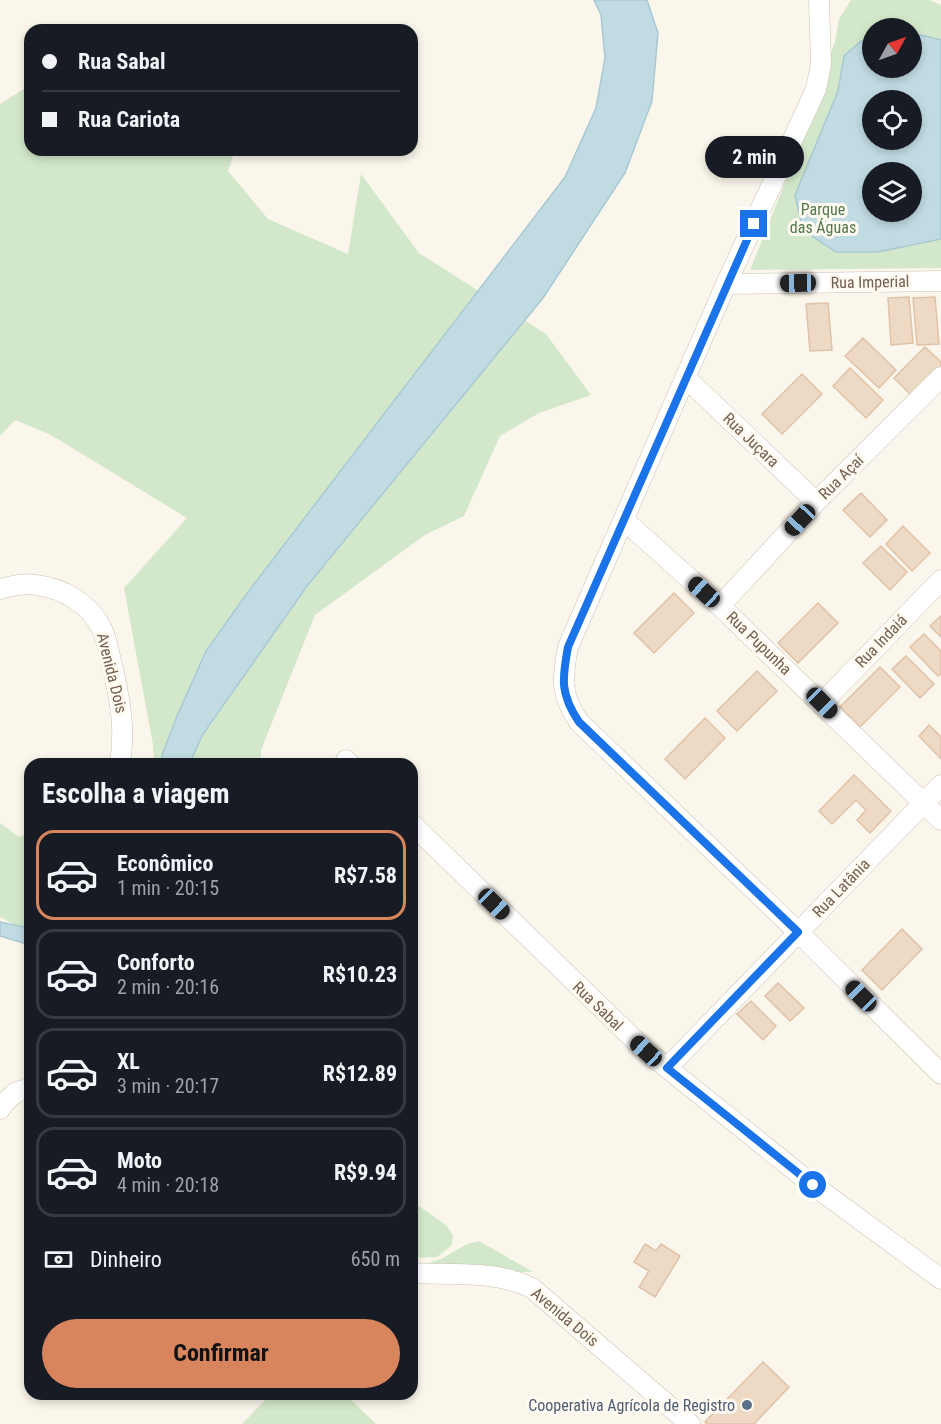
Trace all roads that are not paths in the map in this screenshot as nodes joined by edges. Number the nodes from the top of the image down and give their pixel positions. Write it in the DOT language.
graph roads {
  1 [pos="819,0"];
  2 [pos="941,281"];
  3 [pos="726,284"];
  4 [pos="686,378"];
  5 [pos="938,387"];
  6 [pos="816,502"];
  7 [pos="624,520"];
  8 [pos="941,580"];
  9 [pos="0,588"];
  10 [pos="720,606"];
  11 [pos="822,703"];
  12 [pos="121,758"];
  13 [pos="941,785"];
  14 [pos="924,803"];
  15 [pos="941,820"];
  16 [pos="418,830"];
  17 [pos="798,932"];
  18 [pos="667,1068"];
  19 [pos="941,1074"];
  20 [pos="24,1089"];
  21 [pos="0,1109"];
  22 [pos="418,1273"];
  23 [pos="941,1279"];
  24 [pos="690,1424"];
  1 -- 3 [label="street"];
  2 -- 3 [label="street, Rua Imperial"];
  3 -- 4 [label="street"];
  4 -- 6 [label="street, Rua Juçara"];
  4 -- 7 [label="street"];
  5 -- 6 [label="street, Rua Açaí"];
  6 -- 10 [label="street, Rua Açaí"];
  7 -- 10 [label="street, Rua Pupunha"];
  7 -- 17 [label="street"];
  8 -- 11 [label="street, Rua Indaiá"];
  9 -- 12 [label="street, Avenida Dois"];
  10 -- 11 [label="street, Rua Pupunha"];
  11 -- 14 [label="street, Rua Pupunha"];
  13 -- 14 [label="street, Rua Latânia"];
  14 -- 15 [label="street, Rua Pupunha"];
  14 -- 17 [label="street, Rua Latânia"];
  16 -- 18 [label="street, Rua Sabal"];
  17 -- 18 [label="street, Rua Latânia"];
  17 -- 19 [label="street"];
  18 -- 23 [label="street, Rua Sabal"];
  20 -- 21 [label="street"];
  22 -- 24 [label="street, Avenida Dois"];
}
